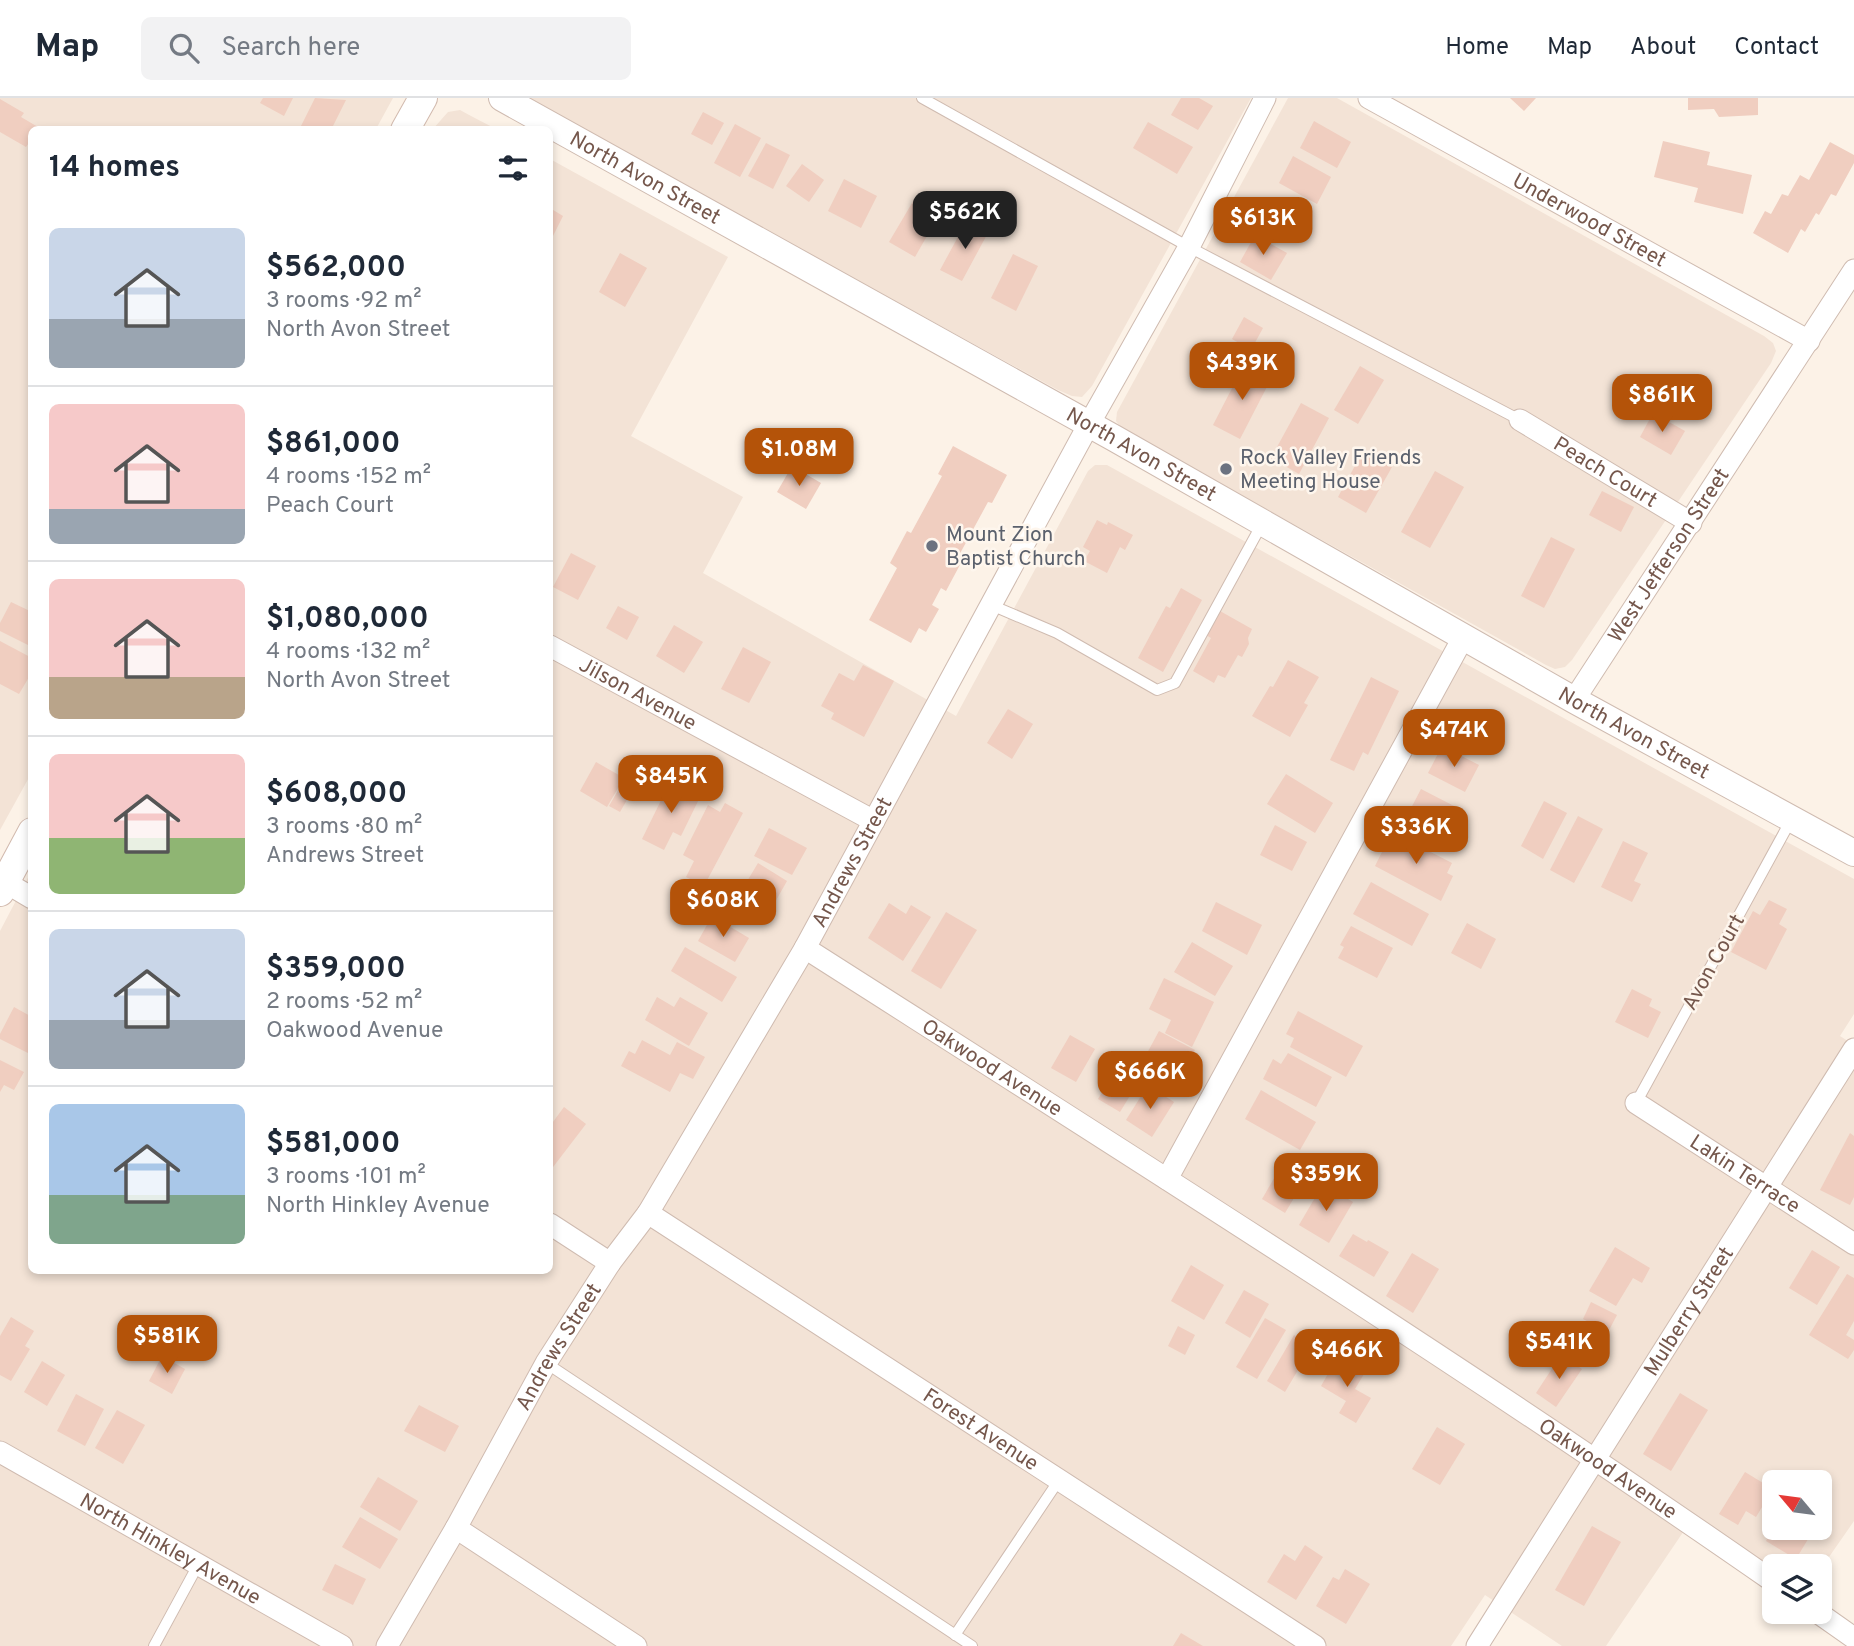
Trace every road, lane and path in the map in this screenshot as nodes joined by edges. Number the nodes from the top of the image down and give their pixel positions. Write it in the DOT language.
graph roads {
  1 [pos="422,98"];
  2 [pos="502,98"];
  3 [pos="922,98"];
  4 [pos="1265,98"];
  5 [pos="1370,98"];
  6 [pos="407,126"];
  7 [pos="552,126"];
  8 [pos="553,126"];
  9 [pos="1189,247"];
  10 [pos="1854,270"];
  11 [pos="1808,341"];
  12 [pos="1520,420"];
  13 [pos="1088,424"];
  14 [pos="1263,522"];
  15 [pos="1691,523"];
  16 [pos="991,605"];
  17 [pos="1464,636"];
  18 [pos="553,648"];
  19 [pos="1574,700"];
  20 [pos="1791,820"];
  21 [pos="874,821"];
  22 [pos="28,840"];
  23 [pos="1854,853"];
  24 [pos="3,887"];
  25 [pos="28,896"];
  26 [pos="805,948"];
  27 [pos="1854,1049"];
  28 [pos="1636,1103"];
  29 [pos="1167,1179"];
  30 [pos="1766,1188"];
  31 [pos="648,1213"];
  32 [pos="553,1226"];
  33 [pos="1854,1244"];
  34 [pos="610,1263"];
  35 [pos="546,1363"];
  36 [pos="0,1452"];
  37 [pos="1596,1458"];
  38 [pos="1059,1480"];
  39 [pos="456,1528"];
  40 [pos="198,1564"];
  41 [pos="1762,1574"];
  42 [pos="1832,1623"];
  43 [pos="955,1635"];
  44 [pos="1854,1638"];
  45 [pos="154,1646"];
  46 [pos="342,1646"];
  47 [pos="387,1646"];
  48 [pos="636,1646"];
  49 [pos="972,1646"];
  50 [pos="1315,1646"];
  51 [pos="1477,1646"];
  1 -- 6 [label="main road"];
  2 -- 7 [label="street, North Avon Street"];
  3 -- 9 [label="lane"];
  4 -- 9 [label="street, Andrews Street"];
  5 -- 11 [label="street, Underwood Street"];
  8 -- 13 [label="street, North Avon Street"];
  9 -- 12 [label="lane"];
  9 -- 13 [label="street, Andrews Street"];
  10 -- 11 [label="street, West Jefferson Street"];
  11 -- 15 [label="street, West Jefferson Street"];
  12 -- 15 [label="street, Peach Court"];
  13 -- 14 [label="street, North Avon Street"];
  13 -- 16 [label="street, Andrews Street"];
  14 -- 16 [label="lane"];
  14 -- 17 [label="street, North Avon Street"];
  15 -- 19 [label="street, West Jefferson Street"];
  16 -- 21 [label="street, Andrews Street"];
  17 -- 19 [label="street, North Avon Street"];
  17 -- 29 [label="street"];
  18 -- 21 [label="street, Jilson Avenue"];
  19 -- 20 [label="street, North Avon Street"];
  20 -- 23 [label="street, North Avon Street"];
  20 -- 28 [label="lane, Avon Court"];
  21 -- 26 [label="street, Andrews Street"];
  22 -- 24 [label="main road"];
  24 -- 25 [label="street"];
  26 -- 29 [label="street, Oakwood Avenue"];
  26 -- 31 [label="street, Andrews Street"];
  27 -- 30 [label="street, Mulberry Street"];
  28 -- 30 [label="street, Lakin Terrace"];
  29 -- 37 [label="street, Oakwood Avenue"];
  30 -- 33 [label="street, Lakin Terrace"];
  30 -- 37 [label="street, Mulberry Street"];
  31 -- 34 [label="street, Andrews Street"];
  31 -- 38 [label="street, Forest Avenue"];
  32 -- 34 [label="street"];
  34 -- 35 [label="street, Andrews Street"];
  35 -- 39 [label="street, Andrews Street"];
  35 -- 43 [label="lane"];
  36 -- 40 [label="street, North Hinkley Avenue"];
  37 -- 41 [label="street, Oakwood Avenue"];
  37 -- 51 [label="street, Mulberry Street"];
  38 -- 43 [label="lane"];
  38 -- 50 [label="street, Forest Avenue"];
  39 -- 47 [label="street, Andrews Street"];
  39 -- 48 [label="street"];
  40 -- 45 [label="lane"];
  40 -- 46 [label="street, North Hinkley Avenue"];
  42 -- 44 [label="street"];
  43 -- 49 [label="lane"];
}
